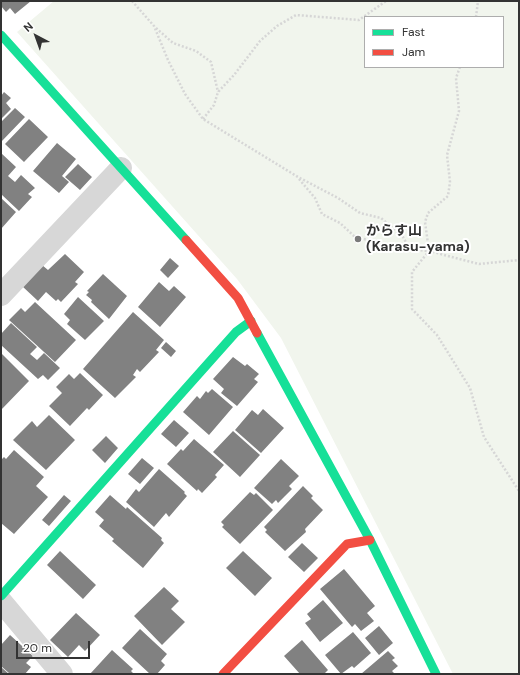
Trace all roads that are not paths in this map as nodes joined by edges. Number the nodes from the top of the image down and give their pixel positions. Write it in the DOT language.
graph roads {
  1 [pos="1,35"];
  2 [pos="121,168"];
  3 [pos="1,295"];
  4 [pos="251,321"];
  5 [pos="370,540"];
  6 [pos="1,596"];
  7 [pos="1,601"];
  8 [pos="62,674"];
  9 [pos="222,674"];
  10 [pos="436,674"];
  1 -- 2 [label="street"];
  2 -- 3 [label="street"];
  2 -- 4 [label="street"];
  4 -- 5 [label="street"];
  4 -- 6 [label="street"];
  5 -- 9 [label="street"];
  5 -- 10 [label="street"];
  7 -- 8 [label="street"];
}
